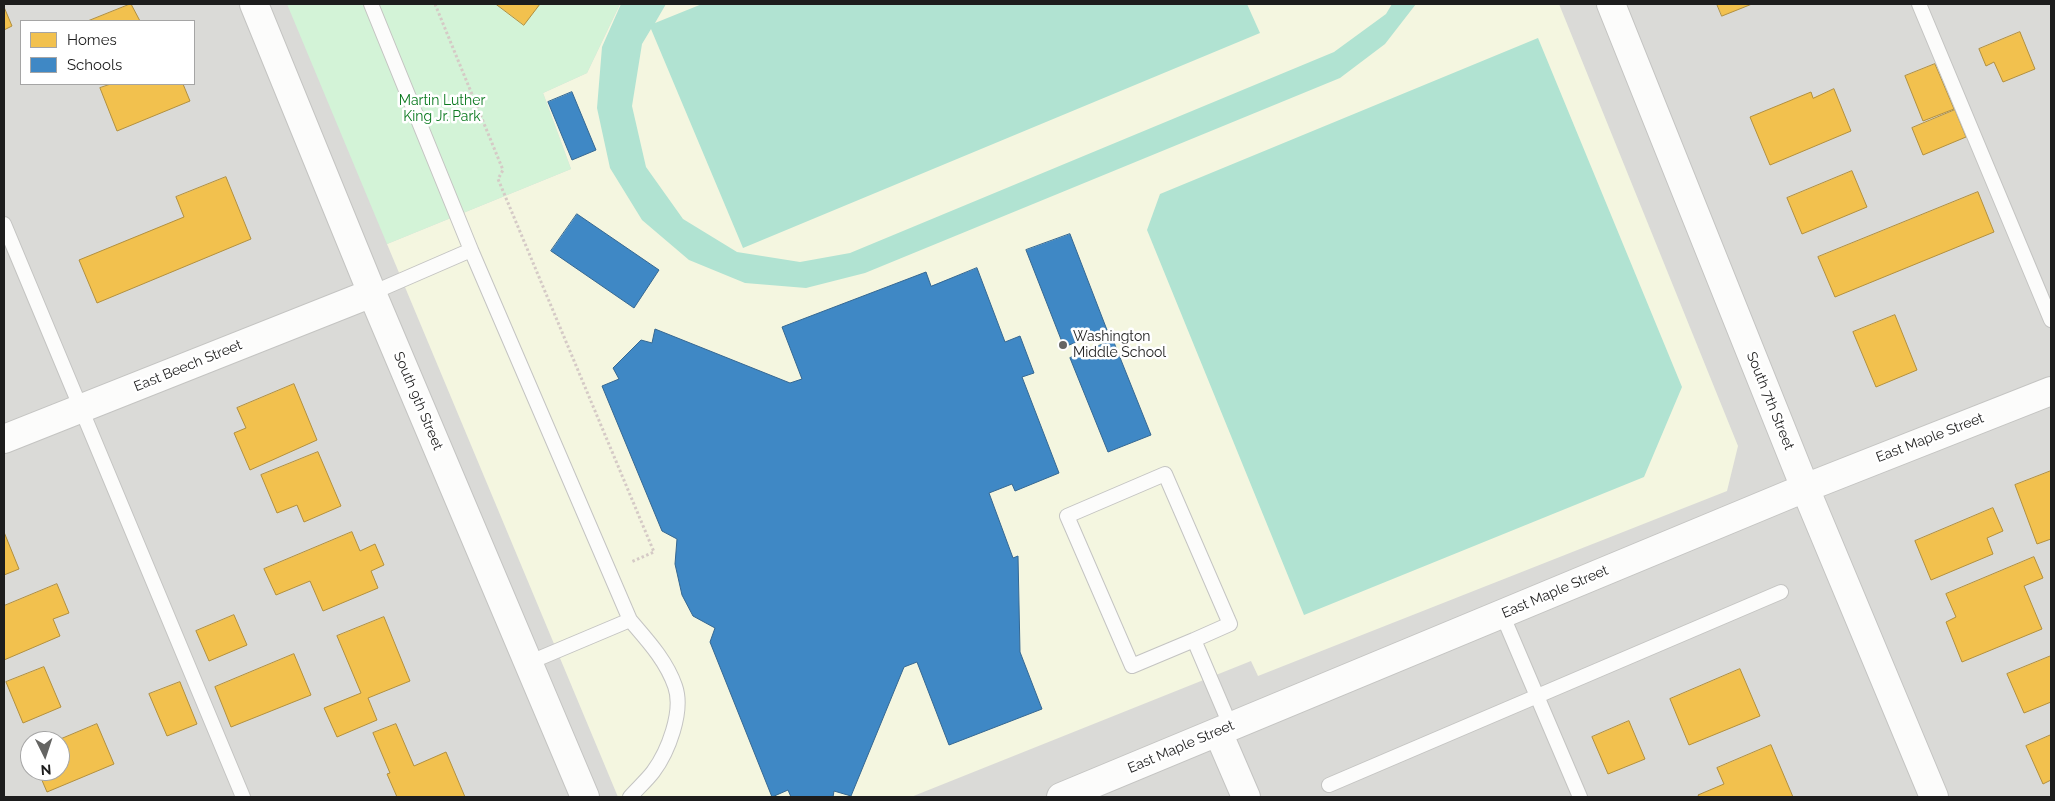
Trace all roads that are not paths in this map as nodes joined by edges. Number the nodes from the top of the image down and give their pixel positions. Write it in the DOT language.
graph roads {
  1 [pos="254,4"];
  2 [pos="372,4"];
  3 [pos="1611,4"];
  4 [pos="1920,4"];
  5 [pos="4,224"];
  6 [pos="471,250"];
  7 [pos="372,292"];
  8 [pos="2051,320"];
  9 [pos="2051,391"];
  10 [pos="80,408"];
  11 [pos="4,438"];
  12 [pos="1805,488"];
  13 [pos="1781,592"];
  14 [pos="1502,614"];
  15 [pos="630,620"];
  16 [pos="1194,640"];
  17 [pos="528,664"];
  18 [pos="1537,696"];
  19 [pos="1225,729"];
  20 [pos="1329,785"];
  21 [pos="242,797"];
  22 [pos="585,797"];
  23 [pos="630,797"];
  24 [pos="1061,797"];
  25 [pos="1246,797"];
  26 [pos="1580,797"];
  27 [pos="1934,797"];
  1 -- 7 [label="street, South 9th Street"];
  2 -- 6 [label="lane"];
  3 -- 12 [label="street, South 7th Street"];
  4 -- 8 [label="lane"];
  5 -- 10 [label="lane"];
  6 -- 7 [label="lane"];
  6 -- 15 [label="lane"];
  7 -- 10 [label="street, East Beech Street"];
  7 -- 17 [label="street, South 9th Street"];
  9 -- 12 [label="street, East Maple Street"];
  10 -- 11 [label="street, East Beech Street"];
  10 -- 21 [label="lane"];
  12 -- 14 [label="street, East Maple Street"];
  12 -- 27 [label="street, South 7th Street"];
  13 -- 18 [label="lane"];
  14 -- 18 [label="lane"];
  14 -- 19 [label="street, East Maple Street"];
  15 -- 17 [label="lane"];
  15 -- 23 [label="lane"];
  16 -- 16 [label="lane"];
  16 -- 19 [label="lane"];
  17 -- 22 [label="street, South 9th Street"];
  18 -- 20 [label="lane"];
  18 -- 26 [label="lane"];
  19 -- 24 [label="street, East Maple Street"];
  19 -- 25 [label="street"];
}
